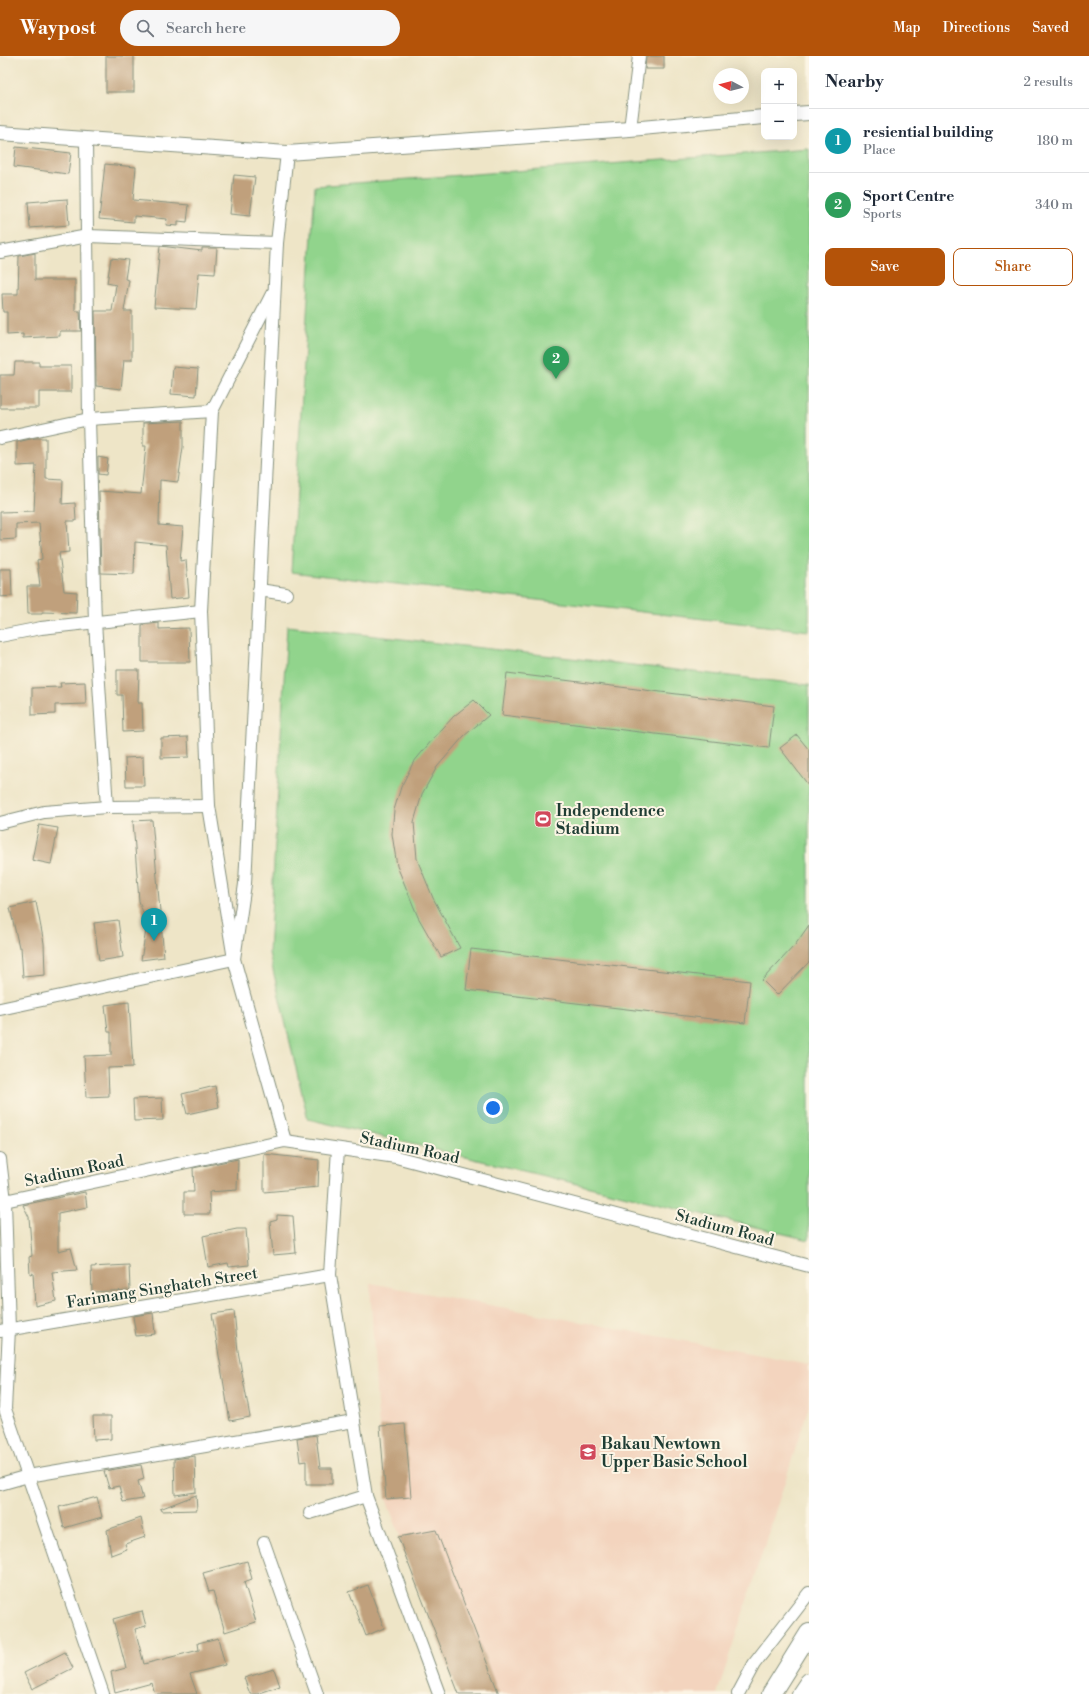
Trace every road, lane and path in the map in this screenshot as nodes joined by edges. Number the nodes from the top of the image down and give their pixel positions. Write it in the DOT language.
graph roads {
  1 [pos="639,56"];
  2 [pos="809,113"];
  3 [pos="797,114"];
  4 [pos="761,117"];
  5 [pos="630,129"];
  6 [pos="0,133"];
  7 [pos="86,140"];
  8 [pos="287,153"];
  9 [pos="88,236"];
  10 [pos="277,243"];
  11 [pos="0,252"];
  12 [pos="274,290"];
  13 [pos="212,411"];
  14 [pos="89,419"];
  15 [pos="0,438"];
  16 [pos="260,590"];
  17 [pos="286,594"];
  18 [pos="201,611"];
  19 [pos="95,622"];
  20 [pos="0,636"];
  21 [pos="208,806"];
  22 [pos="107,807"];
  23 [pos="0,823"];
  24 [pos="234,959"];
  25 [pos="0,1009"];
  26 [pos="285,1141"];
  27 [pos="338,1148"];
  28 [pos="0,1159"];
  29 [pos="2,1202"];
  30 [pos="809,1266"];
  31 [pos="330,1275"];
  32 [pos="5,1330"];
  33 [pos="354,1421"];
  34 [pos="28,1476"];
  35 [pos="0,1484"];
  36 [pos="366,1496"];
  37 [pos="310,1513"];
  38 [pos="264,1543"];
  39 [pos="809,1593"];
  40 [pos="809,1633"];
  41 [pos="809,1682"];
  42 [pos="103,1694"];
  43 [pos="318,1694"];
  44 [pos="439,1694"];
  45 [pos="738,1694"];
  46 [pos="771,1694"];
  47 [pos="801,1694"];
  1 -- 5 [label="street"];
  2 -- 3 [label="street"];
  4 -- 5 [label="street"];
  5 -- 8 [label="street"];
  6 -- 7 [label="street"];
  7 -- 8 [label="street"];
  7 -- 9 [label="street"];
  8 -- 10 [label="street"];
  9 -- 10 [label="street"];
  9 -- 11 [label="street"];
  9 -- 14 [label="street"];
  10 -- 12 [label="street"];
  12 -- 13 [label="street"];
  12 -- 16 [label="street"];
  13 -- 14 [label="street"];
  13 -- 18 [label="street"];
  14 -- 15 [label="street"];
  14 -- 19 [label="street"];
  16 -- 17 [label="street"];
  16 -- 24 [label="street"];
  18 -- 19 [label="street"];
  18 -- 21 [label="street"];
  19 -- 20 [label="street"];
  19 -- 22 [label="street"];
  21 -- 22 [label="street"];
  21 -- 24 [label="street"];
  22 -- 23 [label="street"];
  24 -- 25 [label="street"];
  24 -- 26 [label="street"];
  26 -- 27 [label="street, Stadium Road"];
  26 -- 29 [label="street, Stadium Road"];
  27 -- 30 [label="street, Stadium Road"];
  27 -- 31 [label="street"];
  28 -- 29 [label="street"];
  29 -- 32 [label="street"];
  31 -- 32 [label="street, Farimang Singhateh Street"];
  31 -- 33 [label="street"];
  32 -- 34 [label="street"];
  33 -- 34 [label="street"];
  33 -- 36 [label="street"];
  34 -- 35 [label="street"];
  34 -- 42 [label="street"];
  36 -- 37 [label="street"];
  36 -- 44 [label="street"];
  38 -- 43 [label="street"];
  39 -- 45 [label="street"];
  40 -- 46 [label="main road"];
  41 -- 47 [label="main road"];
}
